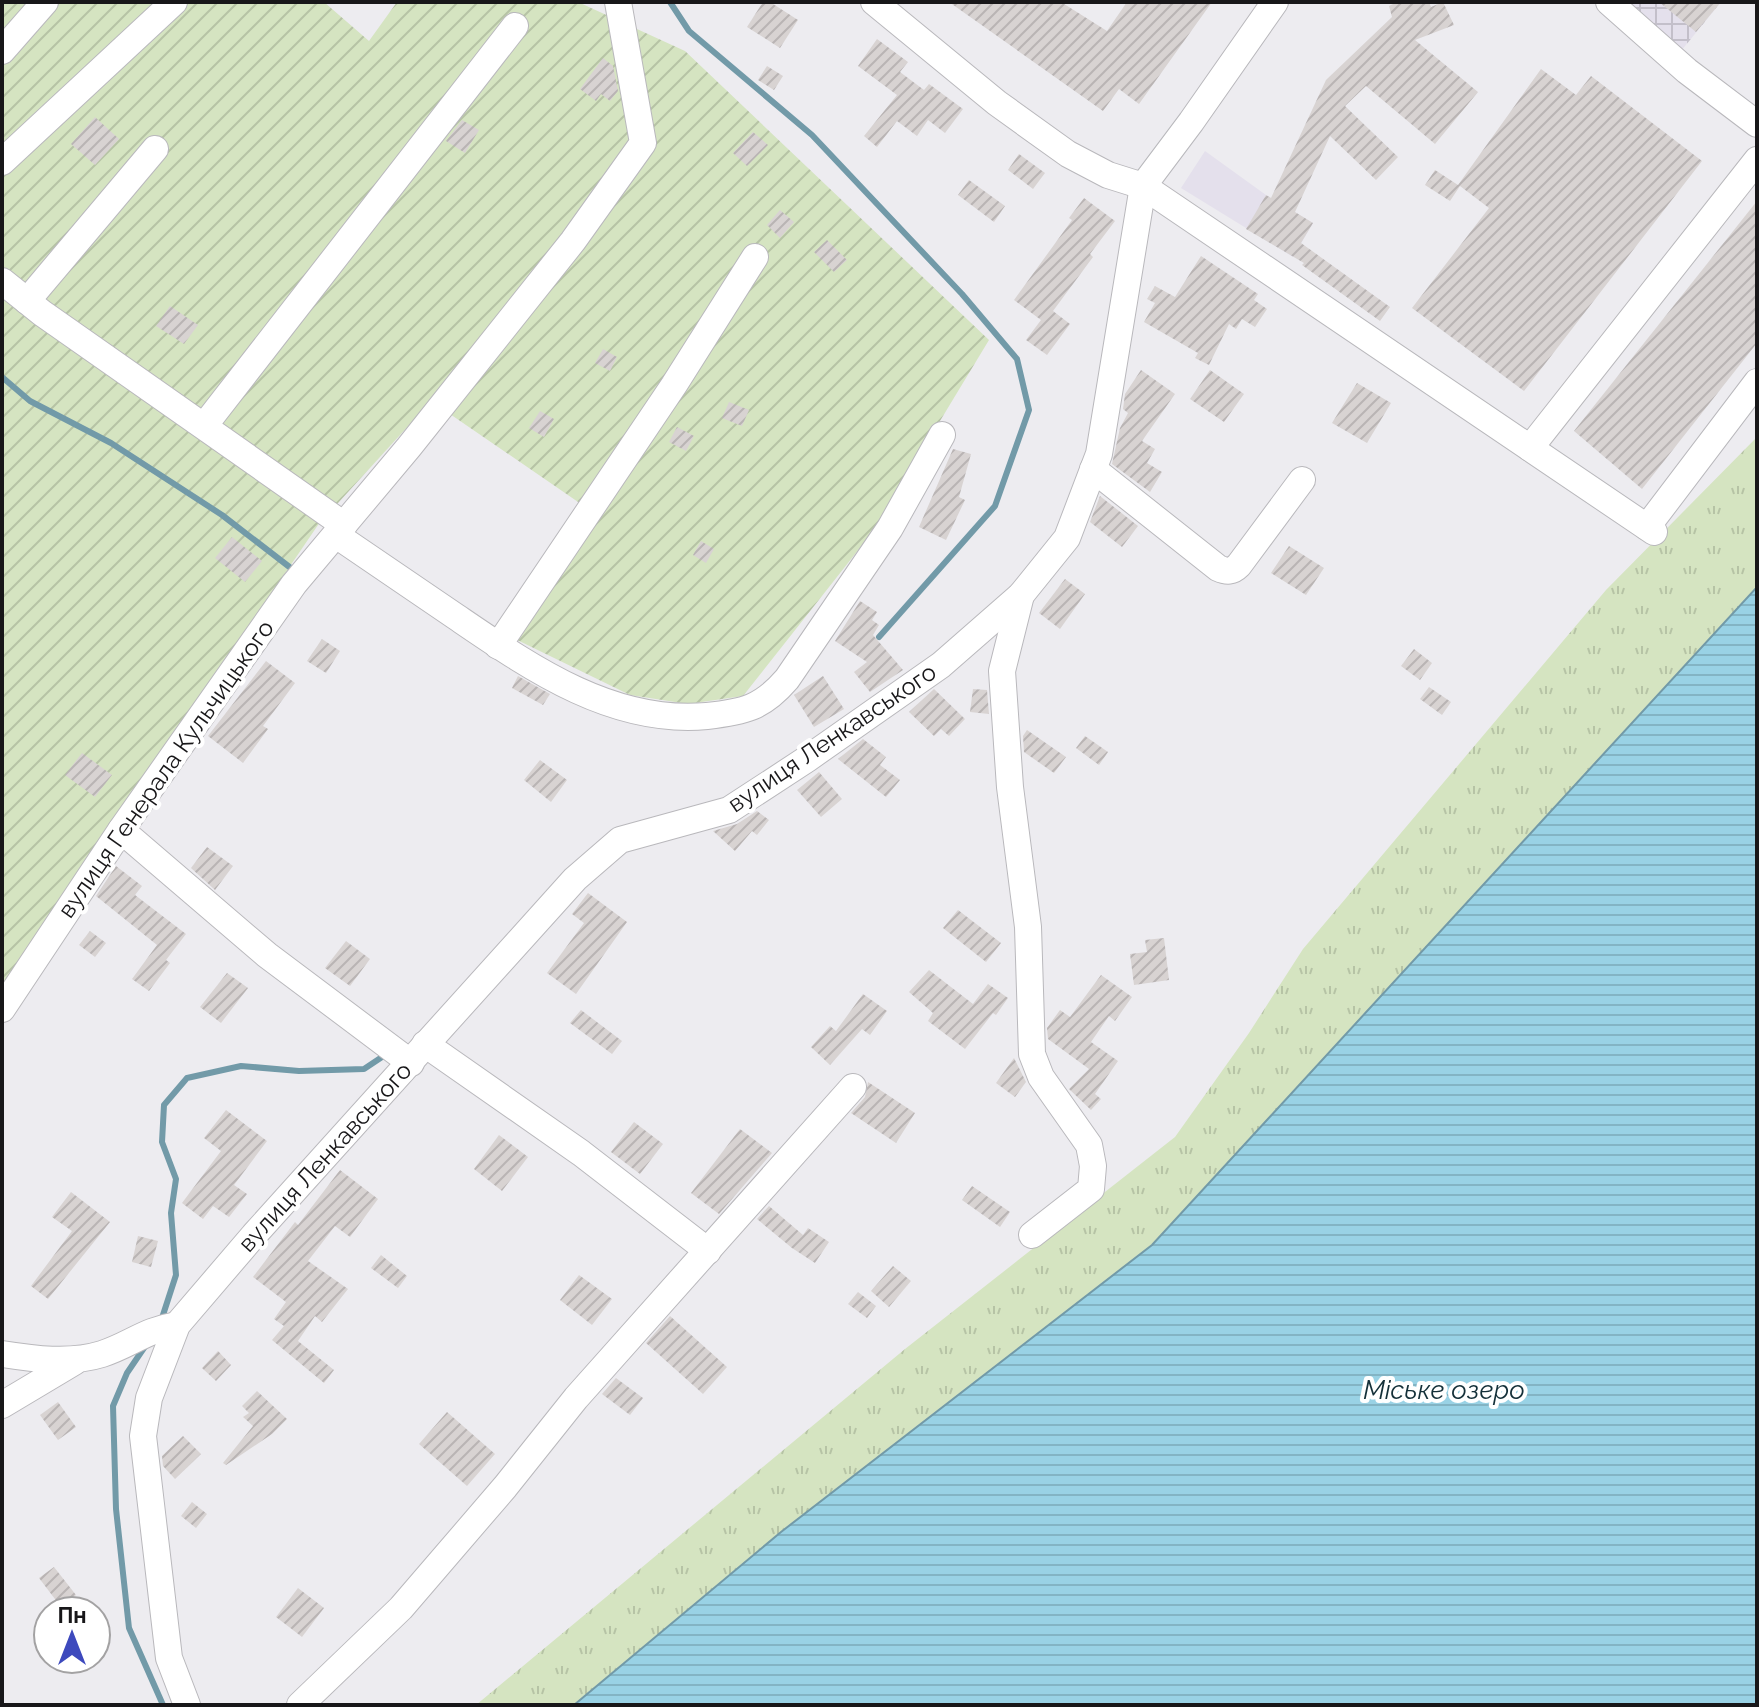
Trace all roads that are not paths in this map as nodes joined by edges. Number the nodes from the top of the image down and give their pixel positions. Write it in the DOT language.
graph roads {
  1 [pos="45,2"];
  2 [pos="174,2"];
  3 [pos="618,2"];
  4 [pos="874,2"];
  5 [pos="1275,2"];
  6 [pos="1609,2"];
  7 [pos="515,26"];
  8 [pos="2,51"];
  9 [pos="1757,124"];
  10 [pos="155,149"];
  11 [pos="1757,160"];
  12 [pos="2,162"];
  13 [pos="1143,186"];
  14 [pos="755,257"];
  15 [pos="2,281"];
  16 [pos="27,301"];
  17 [pos="1757,382"];
  18 [pos="204,426"];
  19 [pos="942,435"];
  20 [pos="1530,448"];
  21 [pos="1093,469"];
  22 [pos="1302,480"];
  23 [pos="340,530"];
  24 [pos="1021,595"];
  25 [pos="498,646"];
  26 [pos="121,830"];
  27 [pos="2,1009"];
  28 [pos="418,1054"];
  29 [pos="853,1087"];
  30 [pos="1032,1235"];
  31 [pos="708,1251"];
  32 [pos="177,1325"];
  33 [pos="2,1354"];
  34 [pos="84,1356"];
  35 [pos="2,1405"];
  36 [pos="187,1705"];
  37 [pos="300,1705"];
  1 -- 8 [label="street"];
  2 -- 12 [label="street"];
  3 -- 23 [label="street, вулиця Генерала Кульчицького"];
  4 -- 13 [label="street"];
  5 -- 13 [label="street, вулиця Ленкавського"];
  6 -- 9 [label="street"];
  7 -- 18 [label="street"];
  10 -- 16 [label="street"];
  11 -- 20 [label="street"];
  13 -- 20 [label="street"];
  13 -- 21 [label="street, вулиця Ленкавського"];
  14 -- 25 [label="street"];
  15 -- 16 [label="street"];
  16 -- 18 [label="street"];
  17 -- 20 [label="street"];
  18 -- 23 [label="street"];
  19 -- 25 [label="street"];
  21 -- 22 [label="street"];
  21 -- 24 [label="street, вулиця Ленкавського"];
  23 -- 25 [label="street"];
  23 -- 26 [label="street, вулиця Генерала Кульчицького"];
  24 -- 28 [label="street, вулиця Ленкавського"];
  24 -- 30 [label="street"];
  26 -- 27 [label="street, вулиця Генерала Кульчицького"];
  26 -- 28 [label="street"];
  28 -- 31 [label="street"];
  28 -- 32 [label="street, вулиця Ленкавського"];
  29 -- 31 [label="street"];
  31 -- 37 [label="street"];
  32 -- 34 [label="street"];
  32 -- 36 [label="street"];
  33 -- 34 [label="street"];
  34 -- 35 [label="street"];
}
